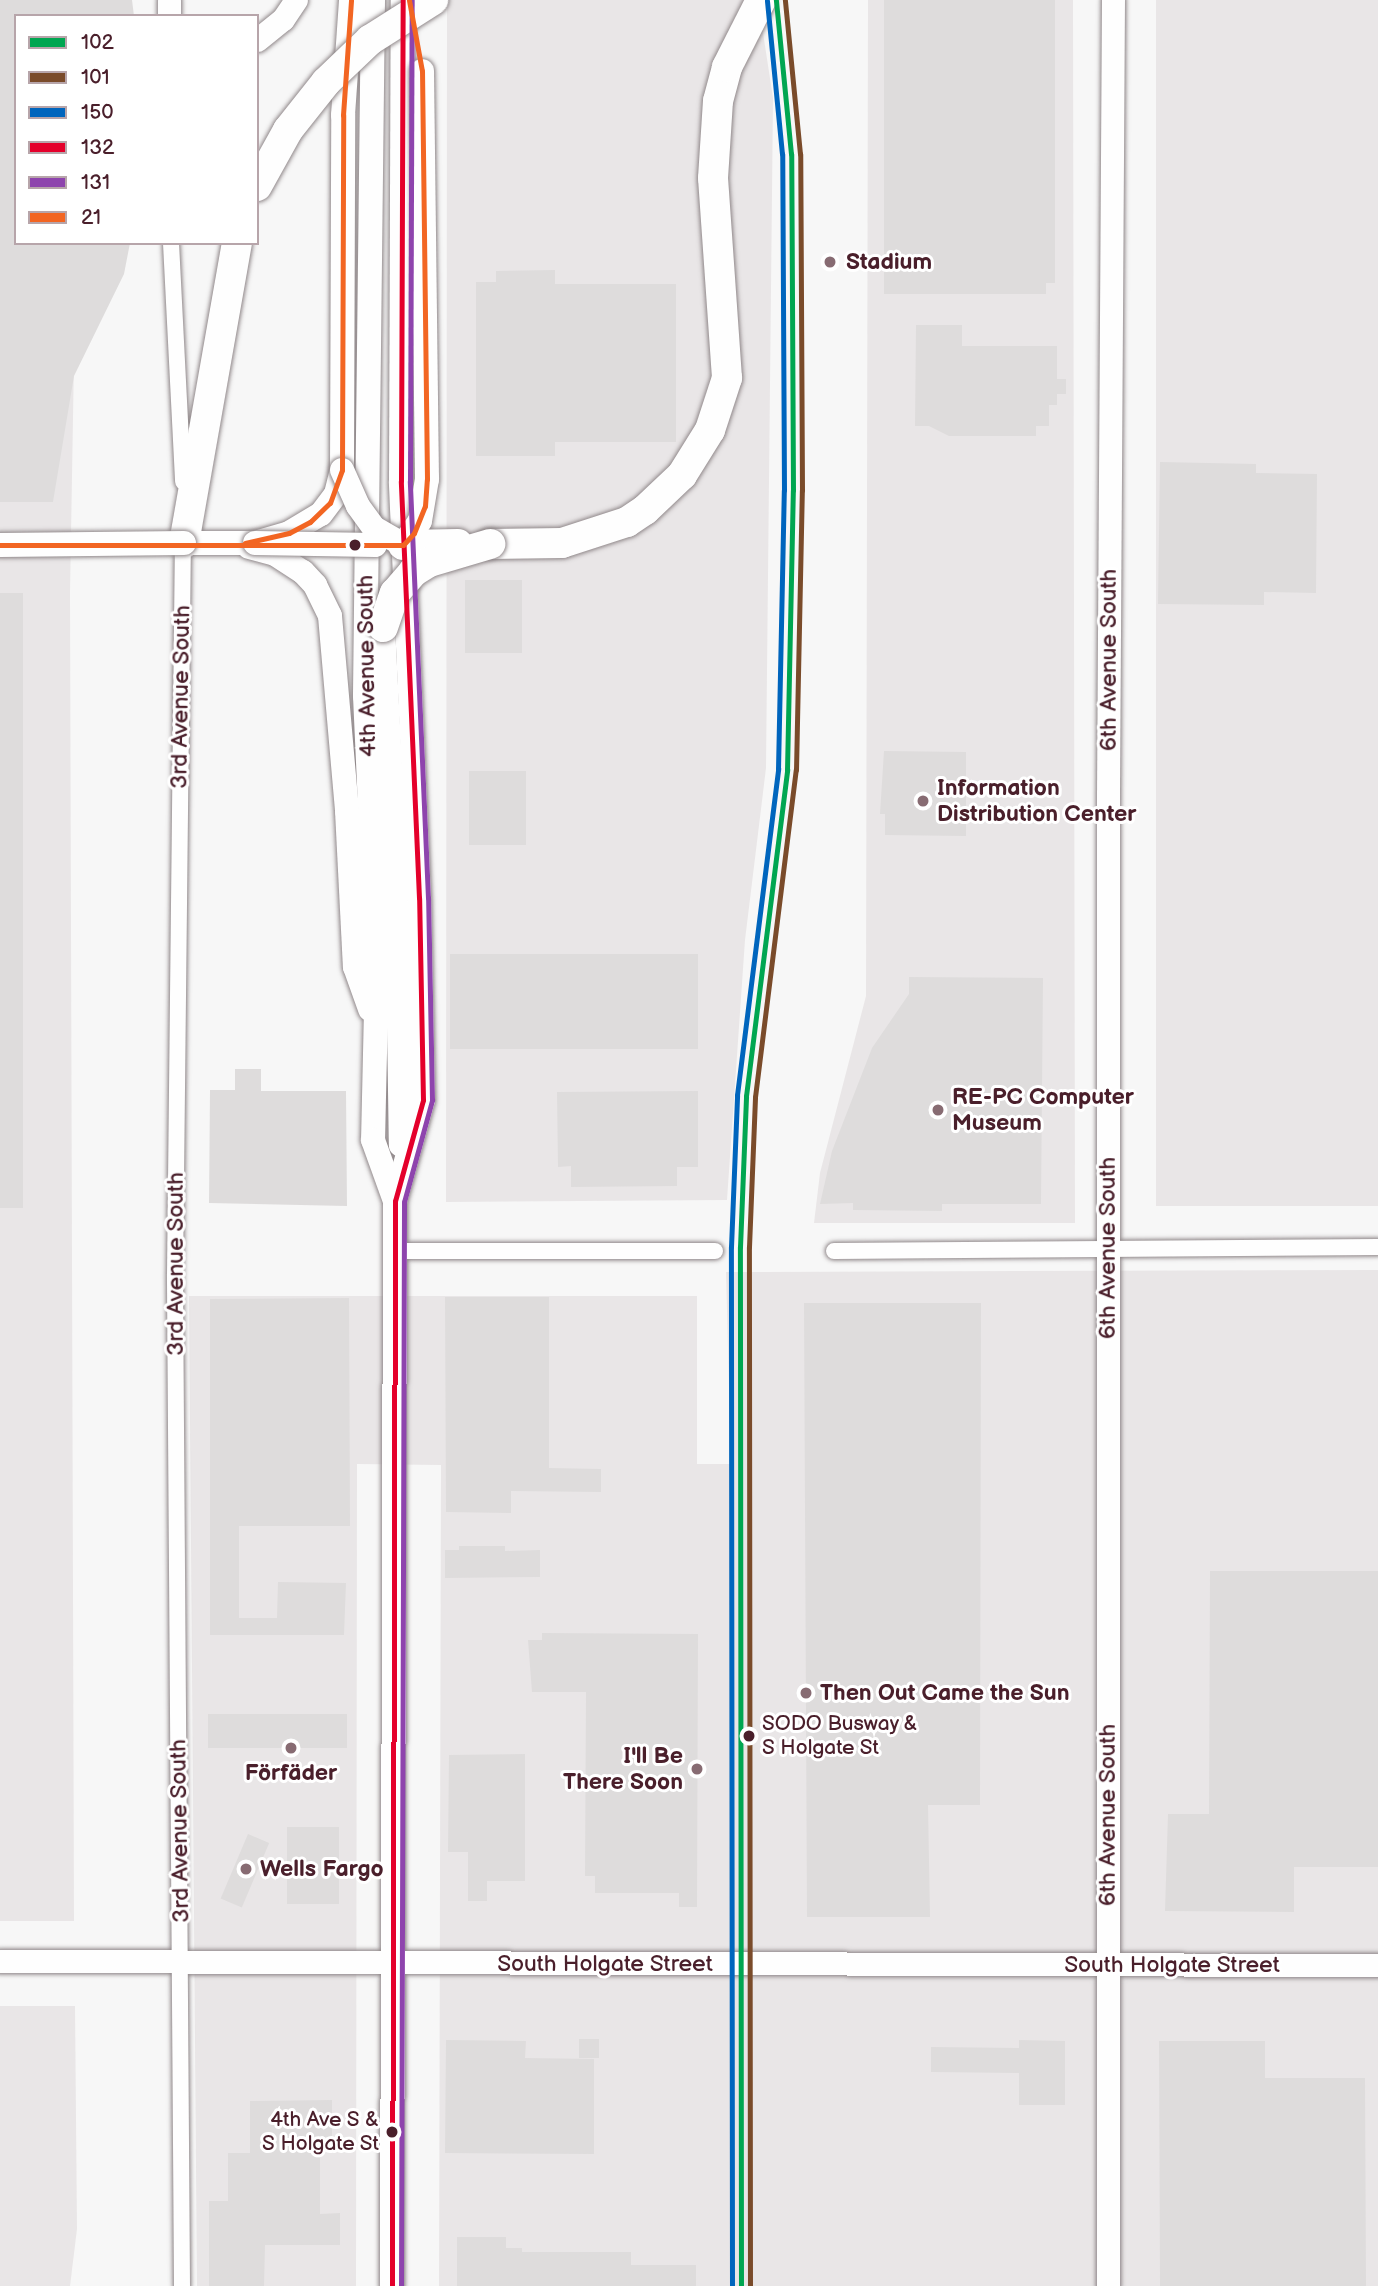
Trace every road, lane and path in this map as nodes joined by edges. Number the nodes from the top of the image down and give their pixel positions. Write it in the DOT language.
graph roads {
  1 [pos="296,0"];
  2 [pos="351,0"];
  3 [pos="373,0"];
  4 [pos="403,0"];
  5 [pos="410,0"];
  6 [pos="433,0"];
  7 [pos="761,0"];
  8 [pos="1113,0"];
  9 [pos="259,38"];
  10 [pos="259,183"];
  11 [pos="171,245"];
  12 [pos="237,245"];
  13 [pos="342,470"];
  14 [pos="184,542"];
  15 [pos="224,542"];
  16 [pos="255,542"];
  17 [pos="490,544"];
  18 [pos="0,545"];
  19 [pos="389,545"];
  20 [pos="383,627"];
  21 [pos="376,1027"];
  22 [pos="395,1201"];
  23 [pos="1378,1247"];
  24 [pos="1108,1249"];
  25 [pos="395,1251"];
  26 [pos="715,1251"];
  27 [pos="834,1251"];
  28 [pos="0,1961"];
  29 [pos="181,1964"];
  30 [pos="391,1964"];
  31 [pos="1107,1965"];
  32 [pos="1378,1965"];
  33 [pos="183,2286"];
  34 [pos="392,2286"];
  35 [pos="1108,2286"];
  1 -- 9 [label="street"];
  2 -- 13 [label="main road, bridge"];
  3 -- 21 [label="main road, 4th Avenue South"];
  4 -- 22 [label="main road, 4th Avenue South"];
  5 -- 19 [label="main road, bridge"];
  6 -- 10 [label="highway, bridge"];
  7 -- 17 [label="highway"];
  8 -- 24 [label="street, 6th Avenue South"];
  11 -- 29 [label="street, 3rd Avenue South"];
  12 -- 14 [label="highway"];
  13 -- 16 [label="main road, bridge"];
  13 -- 19 [label="main road, bridge"];
  14 -- 15 [label="main road"];
  14 -- 18 [label="main road, bridge"];
  15 -- 16 [label="main road"];
  15 -- 21 [label="main road"];
  16 -- 19 [label="main road, bridge"];
  17 -- 19 [label="highway, bridge"];
  17 -- 20 [label="highway, bridge"];
  19 -- 20 [label="main road, bridge"];
  20 -- 22 [label="main road"];
  21 -- 22 [label="main road, 4th Avenue South"];
  22 -- 25 [label="main road, 4th Avenue South"];
  23 -- 24 [label="street"];
  24 -- 27 [label="street"];
  24 -- 31 [label="street, 6th Avenue South"];
  25 -- 26 [label="street"];
  25 -- 30 [label="main road, 4th Avenue South"];
  28 -- 29 [label="street, South Holgate Street"];
  29 -- 30 [label="street, South Holgate Street"];
  29 -- 33 [label="street, 3rd Avenue South"];
  30 -- 31 [label="street, South Holgate Street"];
  30 -- 34 [label="main road, 4th Avenue South"];
  31 -- 32 [label="street, South Holgate Street"];
  31 -- 35 [label="street, 6th Avenue South"];
}
